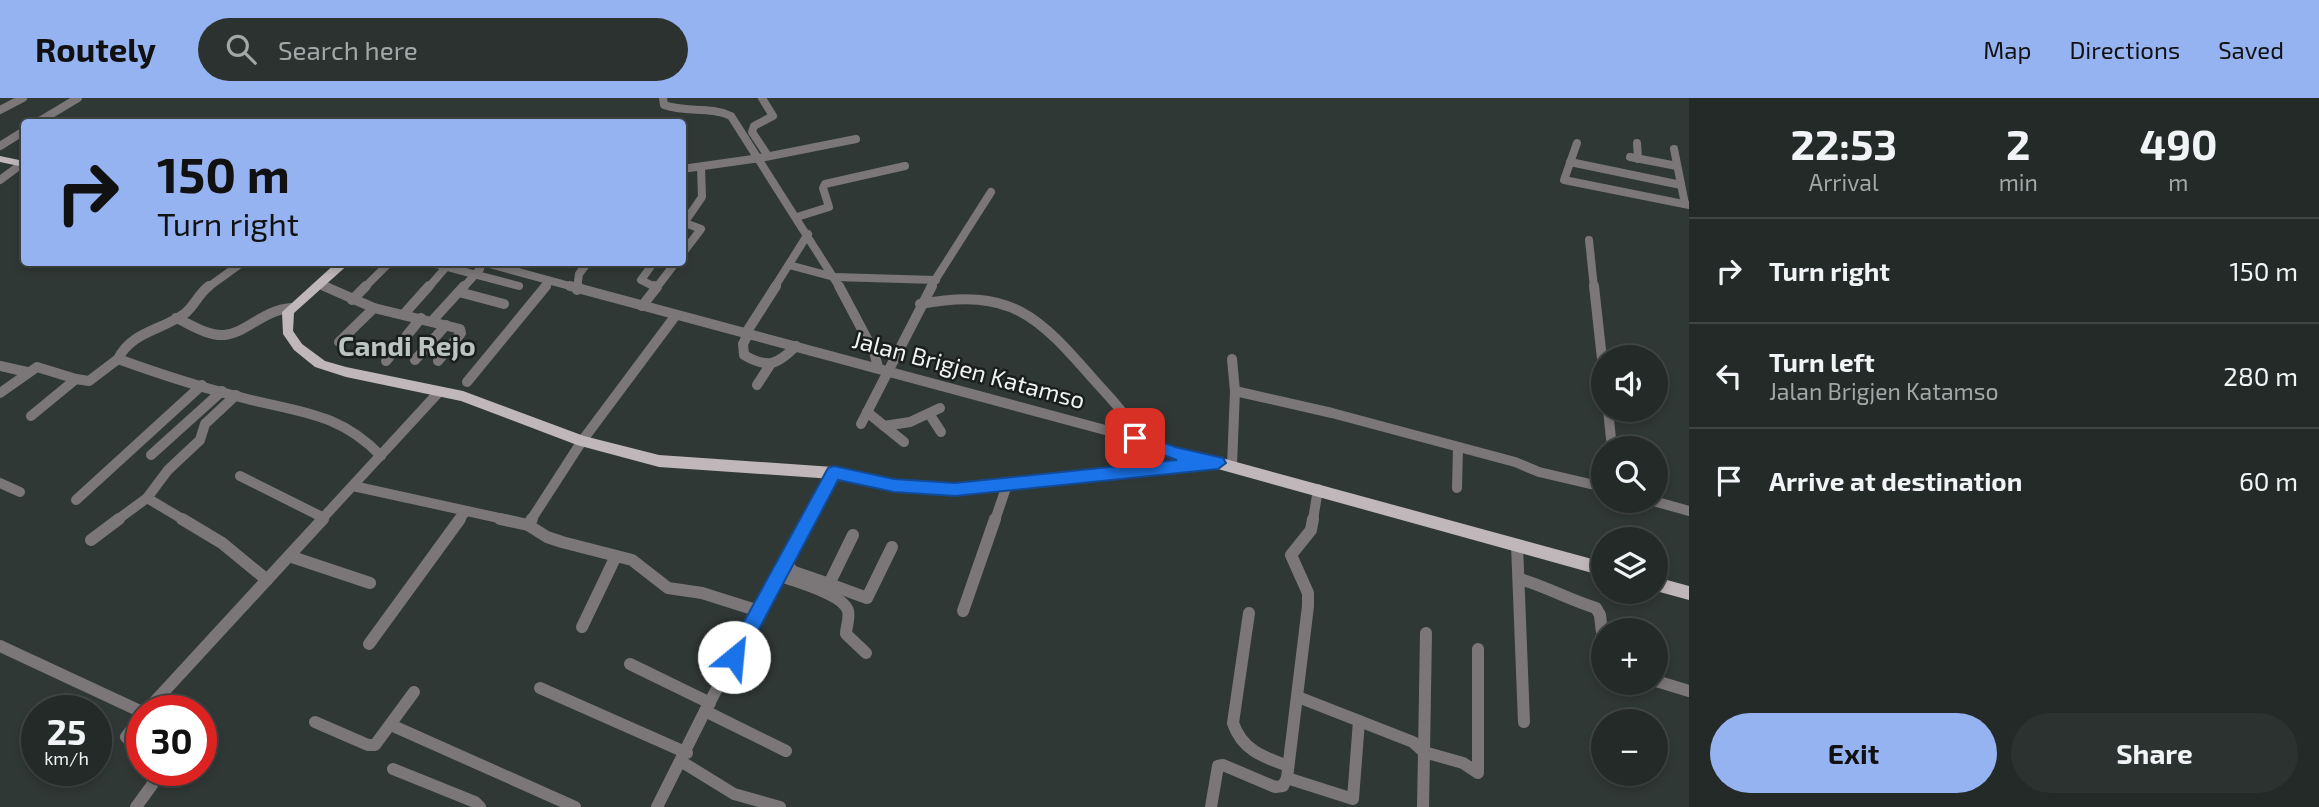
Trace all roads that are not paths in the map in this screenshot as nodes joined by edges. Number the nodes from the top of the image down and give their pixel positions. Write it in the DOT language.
graph roads {
  1 [pos="23,98"];
  2 [pos="78,98"];
  3 [pos="663,98"];
  4 [pos="762,98"];
  5 [pos="0,110"];
  6 [pos="43,119"];
  7 [pos="21,133"];
  8 [pos="856,139"];
  9 [pos="1577,143"];
  10 [pos="1637,143"];
  11 [pos="0,146"];
  12 [pos="1674,149"];
  13 [pos="764,157"];
  14 [pos="0,159"];
  15 [pos="1570,162"];
  16 [pos="21,163"];
  17 [pos="21,166"];
  18 [pos="905,166"];
  19 [pos="1677,166"];
  20 [pos="701,167"];
  21 [pos="686,169"];
  22 [pos="0,180"];
  23 [pos="1681,185"];
  24 [pos="991,192"];
  25 [pos="1687,204"];
  26 [pos="797,217"];
  27 [pos="686,221"];
  28 [pos="686,225"];
  29 [pos="808,234"];
  30 [pos="1589,240"];
  31 [pos="686,249"];
  32 [pos="789,265"];
  33 [pos="237,266"];
  34 [pos="340,266"];
  35 [pos="386,266"];
  36 [pos="447,266"];
  37 [pos="482,266"];
  38 [pos="494,266"];
  39 [pos="585,266"];
  40 [pos="651,266"];
  41 [pos="673,266"];
  42 [pos="476,274"];
  43 [pos="834,277"];
  44 [pos="935,281"];
  45 [pos="550,282"];
  46 [pos="320,284"];
  47 [pos="519,286"];
  48 [pos="657,287"];
  49 [pos="577,290"];
  50 [pos="459,292"];
  51 [pos="958,296"];
  52 [pos="352,300"];
  53 [pos="504,304"];
  54 [pos="920,304"];
  55 [pos="642,306"];
  56 [pos="291,308"];
  57 [pos="374,308"];
  58 [pos="404,314"];
  59 [pos="676,315"];
  60 [pos="176,318"];
  61 [pos="421,318"];
  62 [pos="432,321"];
  63 [pos="446,325"];
  64 [pos="747,333"];
  65 [pos="339,342"];
  66 [pos="1600,345"];
  67 [pos="796,346"];
  68 [pos="118,359"];
  69 [pos="1232,359"];
  70 [pos="415,360"];
  71 [pos="386,361"];
  72 [pos="438,361"];
  73 [pos="770,365"];
  74 [pos="0,366"];
  75 [pos="882,368"];
  76 [pos="27,372"];
  77 [pos="76,379"];
  78 [pos="467,382"];
  79 [pos="202,385"];
  80 [pos="757,385"];
  81 [pos="222,391"];
  82 [pos="1235,391"];
  83 [pos="0,393"];
  84 [pos="438,393"];
  85 [pos="236,395"];
  86 [pos="940,408"];
  87 [pos="867,412"];
  88 [pos="930,415"];
  89 [pos="32,416"];
  90 [pos="861,424"];
  91 [pos="884,426"];
  92 [pos="941,432"];
  93 [pos="1135,438"];
  94 [pos="582,441"];
  95 [pos="904,442"];
  96 [pos="1458,447"];
  97 [pos="151,455"];
  98 [pos="381,456"];
  99 [pos="1225,464"];
  100 [pos="834,473"];
  101 [pos="240,476"];
  102 [pos="0,483"];
  103 [pos="1591,484"];
  104 [pos="1007,485"];
  105 [pos="353,486"];
  106 [pos="1457,488"];
  107 [pos="1318,489"];
  108 [pos="20,492"];
  109 [pos="148,498"];
  110 [pos="76,500"];
  111 [pos="1668,505"];
  112 [pos="466,511"];
  113 [pos="1689,511"];
  114 [pos="324,518"];
  115 [pos="528,525"];
  116 [pos="853,536"];
  117 [pos="91,540"];
  118 [pos="1517,545"];
  119 [pos="892,547"];
  120 [pos="289,556"];
  121 [pos="616,556"];
  122 [pos="1591,566"];
  123 [pos="781,569"];
  124 [pos="1520,579"];
  125 [pos="267,580"];
  126 [pos="370,583"];
  127 [pos="829,584"];
  128 [pos="1668,587"];
  129 [pos="1689,593"];
  130 [pos="759,611"];
  131 [pos="963,611"];
  132 [pos="1249,613"];
  133 [pos="1600,618"];
  134 [pos="582,627"];
  135 [pos="1426,634"];
  136 [pos="369,644"];
  137 [pos="0,646"];
  138 [pos="1478,649"];
  139 [pos="866,653"];
  140 [pos="630,664"];
  141 [pos="1668,685"];
  142 [pos="540,688"];
  143 [pos="1689,691"];
  144 [pos="414,692"];
  145 [pos="161,695"];
  146 [pos="1298,697"];
  147 [pos="126,706"];
  148 [pos="708,707"];
  149 [pos="1359,721"];
  150 [pos="315,722"];
  151 [pos="1524,722"];
  152 [pos="391,725"];
  153 [pos="786,751"];
  154 [pos="1424,752"];
  155 [pos="684,757"];
  156 [pos="393,769"];
  157 [pos="1288,772"];
  158 [pos="151,786"];
  159 [pos="136,807"];
  160 [pos="480,807"];
  161 [pos="575,807"];
  162 [pos="657,807"];
  163 [pos="780,807"];
  164 [pos="1211,807"];
  165 [pos="1423,807"];
  1 -- 5 [label="street"];
  2 -- 6 [label="street"];
  3 -- 13 [label="street"];
  4 -- 13 [label="street"];
  7 -- 11 [label="street"];
  8 -- 13 [label="street"];
  9 -- 15 [label="street"];
  10 -- 19 [label="street"];
  12 -- 19 [label="street"];
  13 -- 20 [label="street"];
  13 -- 26 [label="street"];
  14 -- 16 [label="main road"];
  15 -- 23 [label="street"];
  15 -- 25 [label="street"];
  17 -- 22 [label="street"];
  18 -- 26 [label="street"];
  19 -- 23 [label="street"];
  20 -- 21 [label="street"];
  20 -- 27 [label="street"];
  23 -- 25 [label="street"];
  24 -- 44 [label="street"];
  26 -- 29 [label="street"];
  28 -- 31 [label="street"];
  29 -- 32 [label="street"];
  29 -- 43 [label="street"];
  30 -- 66 [label="street"];
  32 -- 43 [label="street"];
  32 -- 64 [label="street"];
  33 -- 60 [label="street"];
  34 -- 46 [label="main road"];
  35 -- 52 [label="street"];
  36 -- 42 [label="street"];
  36 -- 58 [label="street"];
  37 -- 42 [label="street"];
  38 -- 45 [label="street, Jalan Brigjen Katamso"];
  39 -- 49 [label="street"];
  40 -- 48 [label="street"];
  41 -- 48 [label="street"];
  42 -- 47 [label="street"];
  42 -- 50 [label="street"];
  43 -- 44 [label="street"];
  43 -- 75 [label="street"];
  44 -- 51 [label="street"];
  44 -- 54 [label="street"];
  45 -- 49 [label="street, Jalan Brigjen Katamso"];
  45 -- 78 [label="street"];
  46 -- 52 [label="street"];
  46 -- 56 [label="main road"];
  48 -- 55 [label="street"];
  49 -- 55 [label="street, Jalan Brigjen Katamso"];
  50 -- 53 [label="street"];
  50 -- 62 [label="street"];
  51 -- 54 [label="street"];
  51 -- 93 [label="street"];
  52 -- 57 [label="street"];
  54 -- 75 [label="street"];
  55 -- 59 [label="street, Jalan Brigjen Katamso"];
  56 -- 60 [label="street"];
  56 -- 84 [label="main road"];
  57 -- 58 [label="street"];
  57 -- 65 [label="street"];
  58 -- 61 [label="street"];
  59 -- 64 [label="street, Jalan Brigjen Katamso"];
  59 -- 94 [label="street"];
  60 -- 68 [label="street"];
  61 -- 62 [label="street"];
  61 -- 71 [label="street"];
  62 -- 63 [label="street"];
  63 -- 70 [label="street"];
  63 -- 72 [label="street"];
  64 -- 67 [label="street, Jalan Brigjen Katamso"];
  64 -- 73 [label="street"];
  67 -- 73 [label="street"];
  67 -- 75 [label="street, Jalan Brigjen Katamso"];
  68 -- 77 [label="street"];
  68 -- 79 [label="street"];
  69 -- 82 [label="street"];
  73 -- 80 [label="street"];
  74 -- 76 [label="street"];
  75 -- 87 [label="street"];
  75 -- 93 [label="street, Jalan Brigjen Katamso"];
  76 -- 77 [label="street"];
  76 -- 83 [label="street"];
  77 -- 89 [label="street"];
  79 -- 81 [label="street"];
  79 -- 110 [label="street"];
  81 -- 85 [label="street"];
  81 -- 97 [label="street"];
  82 -- 96 [label="street"];
  82 -- 99 [label="street"];
  84 -- 94 [label="main road"];
  84 -- 98 [label="street"];
  85 -- 98 [label="street"];
  85 -- 109 [label="street"];
  86 -- 88 [label="street"];
  87 -- 90 [label="street"];
  87 -- 91 [label="street"];
  88 -- 91 [label="street"];
  88 -- 92 [label="street"];
  91 -- 95 [label="street"];
  93 -- 99 [label="street, Jalan Brigjen Katamso"];
  94 -- 100 [label="main road"];
  94 -- 115 [label="street"];
  96 -- 103 [label="street"];
  96 -- 106 [label="street"];
  98 -- 105 [label="street"];
  99 -- 104 [label="main road"];
  99 -- 107 [label="main road, Jalan Brigjen Katamso"];
  100 -- 104 [label="main road"];
  100 -- 123 [label="street"];
  101 -- 114 [label="street"];
  102 -- 108 [label="street"];
  104 -- 131 [label="street"];
  105 -- 112 [label="street"];
  105 -- 114 [label="street"];
  107 -- 118 [label="main road, Jalan Brigjen Katamso"];
  107 -- 146 [label="street"];
  109 -- 117 [label="street"];
  109 -- 125 [label="street"];
  111 -- 113 [label="street"];
  112 -- 115 [label="street"];
  112 -- 136 [label="street"];
  114 -- 120 [label="street"];
  115 -- 121 [label="street"];
  116 -- 127 [label="street"];
  118 -- 122 [label="main road, Jalan Brigjen Katamso"];
  118 -- 124 [label="street"];
  119 -- 127 [label="street"];
  120 -- 125 [label="street"];
  120 -- 126 [label="street"];
  121 -- 130 [label="street"];
  121 -- 134 [label="street"];
  123 -- 127 [label="street"];
  123 -- 130 [label="street"];
  123 -- 139 [label="street"];
  124 -- 133 [label="street"];
  124 -- 151 [label="street"];
  125 -- 145 [label="street"];
  128 -- 129 [label="main road"];
  130 -- 148 [label="street"];
  132 -- 157 [label="street"];
  135 -- 154 [label="street"];
  137 -- 147 [label="street"];
  138 -- 154 [label="street"];
  140 -- 148 [label="street"];
  141 -- 143 [label="street"];
  142 -- 155 [label="street"];
  144 -- 152 [label="street"];
  146 -- 149 [label="street"];
  146 -- 157 [label="street"];
  148 -- 153 [label="street"];
  148 -- 155 [label="street"];
  149 -- 154 [label="street"];
  149 -- 157 [label="street"];
  150 -- 152 [label="street"];
  152 -- 161 [label="street"];
  154 -- 165 [label="street"];
  155 -- 162 [label="street"];
  155 -- 163 [label="street"];
  156 -- 160 [label="street"];
  157 -- 164 [label="street"];
  158 -- 159 [label="street"];
}
